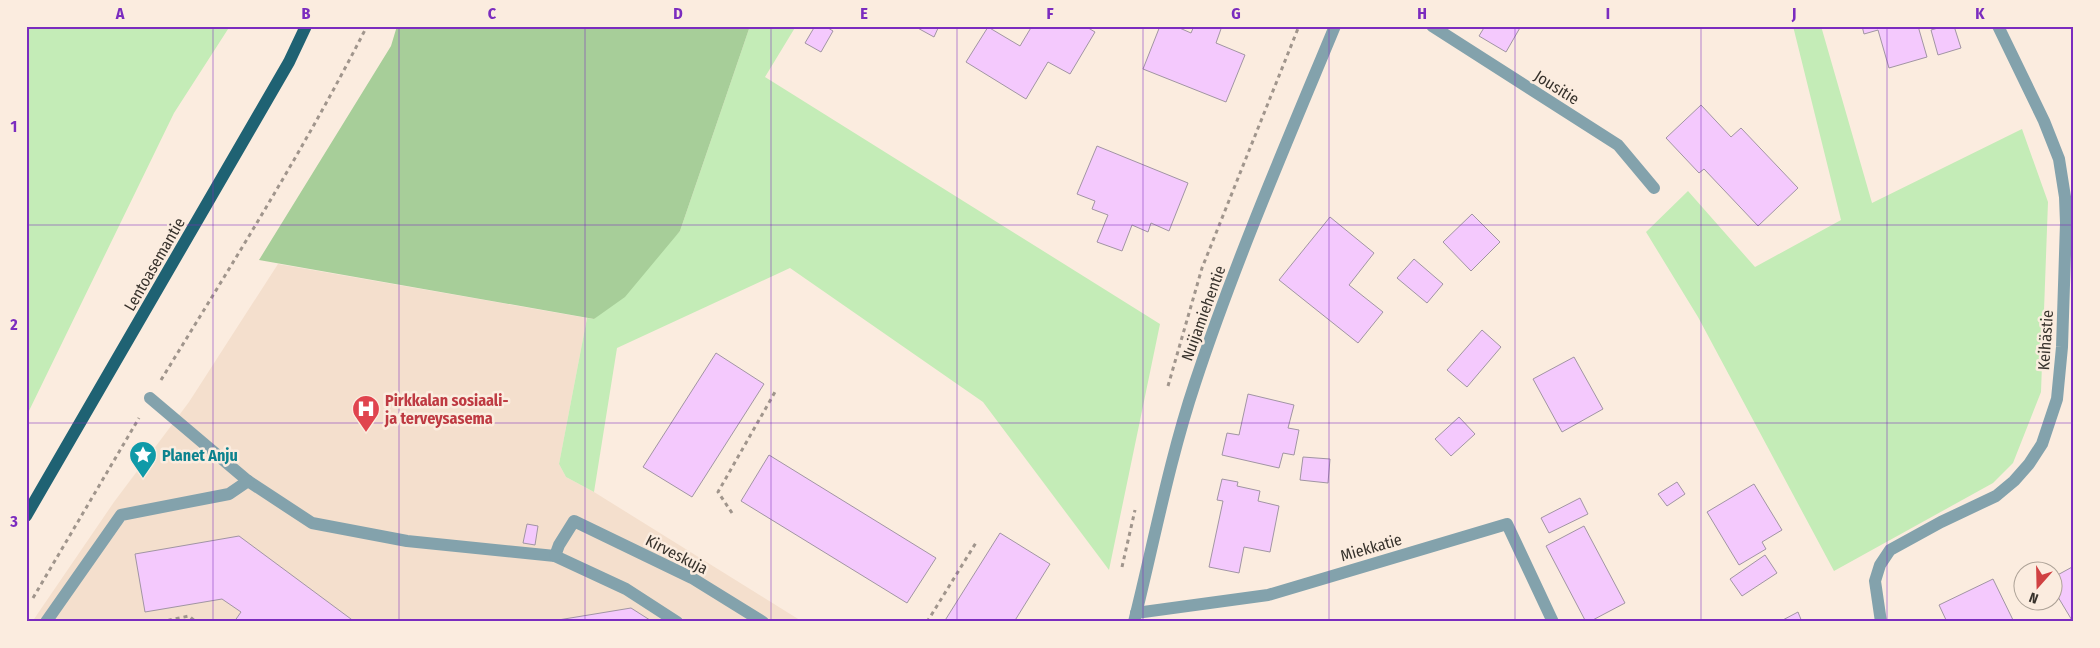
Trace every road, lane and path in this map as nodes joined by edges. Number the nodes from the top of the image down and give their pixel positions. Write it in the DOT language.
graph roads {
  1 [pos="306,26"];
  2 [pos="367,26"];
  3 [pos="1335,26"];
  4 [pos="1432,26"];
  5 [pos="1998,26"];
  6 [pos="1654,188"];
  7 [pos="775,392"];
  8 [pos="150,398"];
  9 [pos="248,481"];
  10 [pos="732,513"];
  11 [pos="26,516"];
  12 [pos="977,541"];
  13 [pos="556,556"];
  14 [pos="31,601"];
  15 [pos="1135,617"];
  16 [pos="46,622"];
  17 [pos="160,622"];
  18 [pos="196,622"];
  19 [pos="677,622"];
  20 [pos="763,622"];
  21 [pos="927,622"];
  22 [pos="1553,622"];
  23 [pos="1881,622"];
  1 -- 11 [label="main road, Lentoasemantie"];
  2 -- 8 [label="path"];
  3 -- 15 [label="street, Nuijamiehentie"];
  4 -- 6 [label="street, Jousitie"];
  5 -- 23 [label="street, Keihästie"];
  7 -- 10 [label="path"];
  8 -- 9 [label="street"];
  8 -- 14 [label="path"];
  9 -- 13 [label="street"];
  9 -- 16 [label="street"];
  12 -- 21 [label="path"];
  13 -- 19 [label="street"];
  13 -- 20 [label="street, Kirveskuja"];
  15 -- 22 [label="street, Miekkatie"];
  17 -- 18 [label="path"];
}
